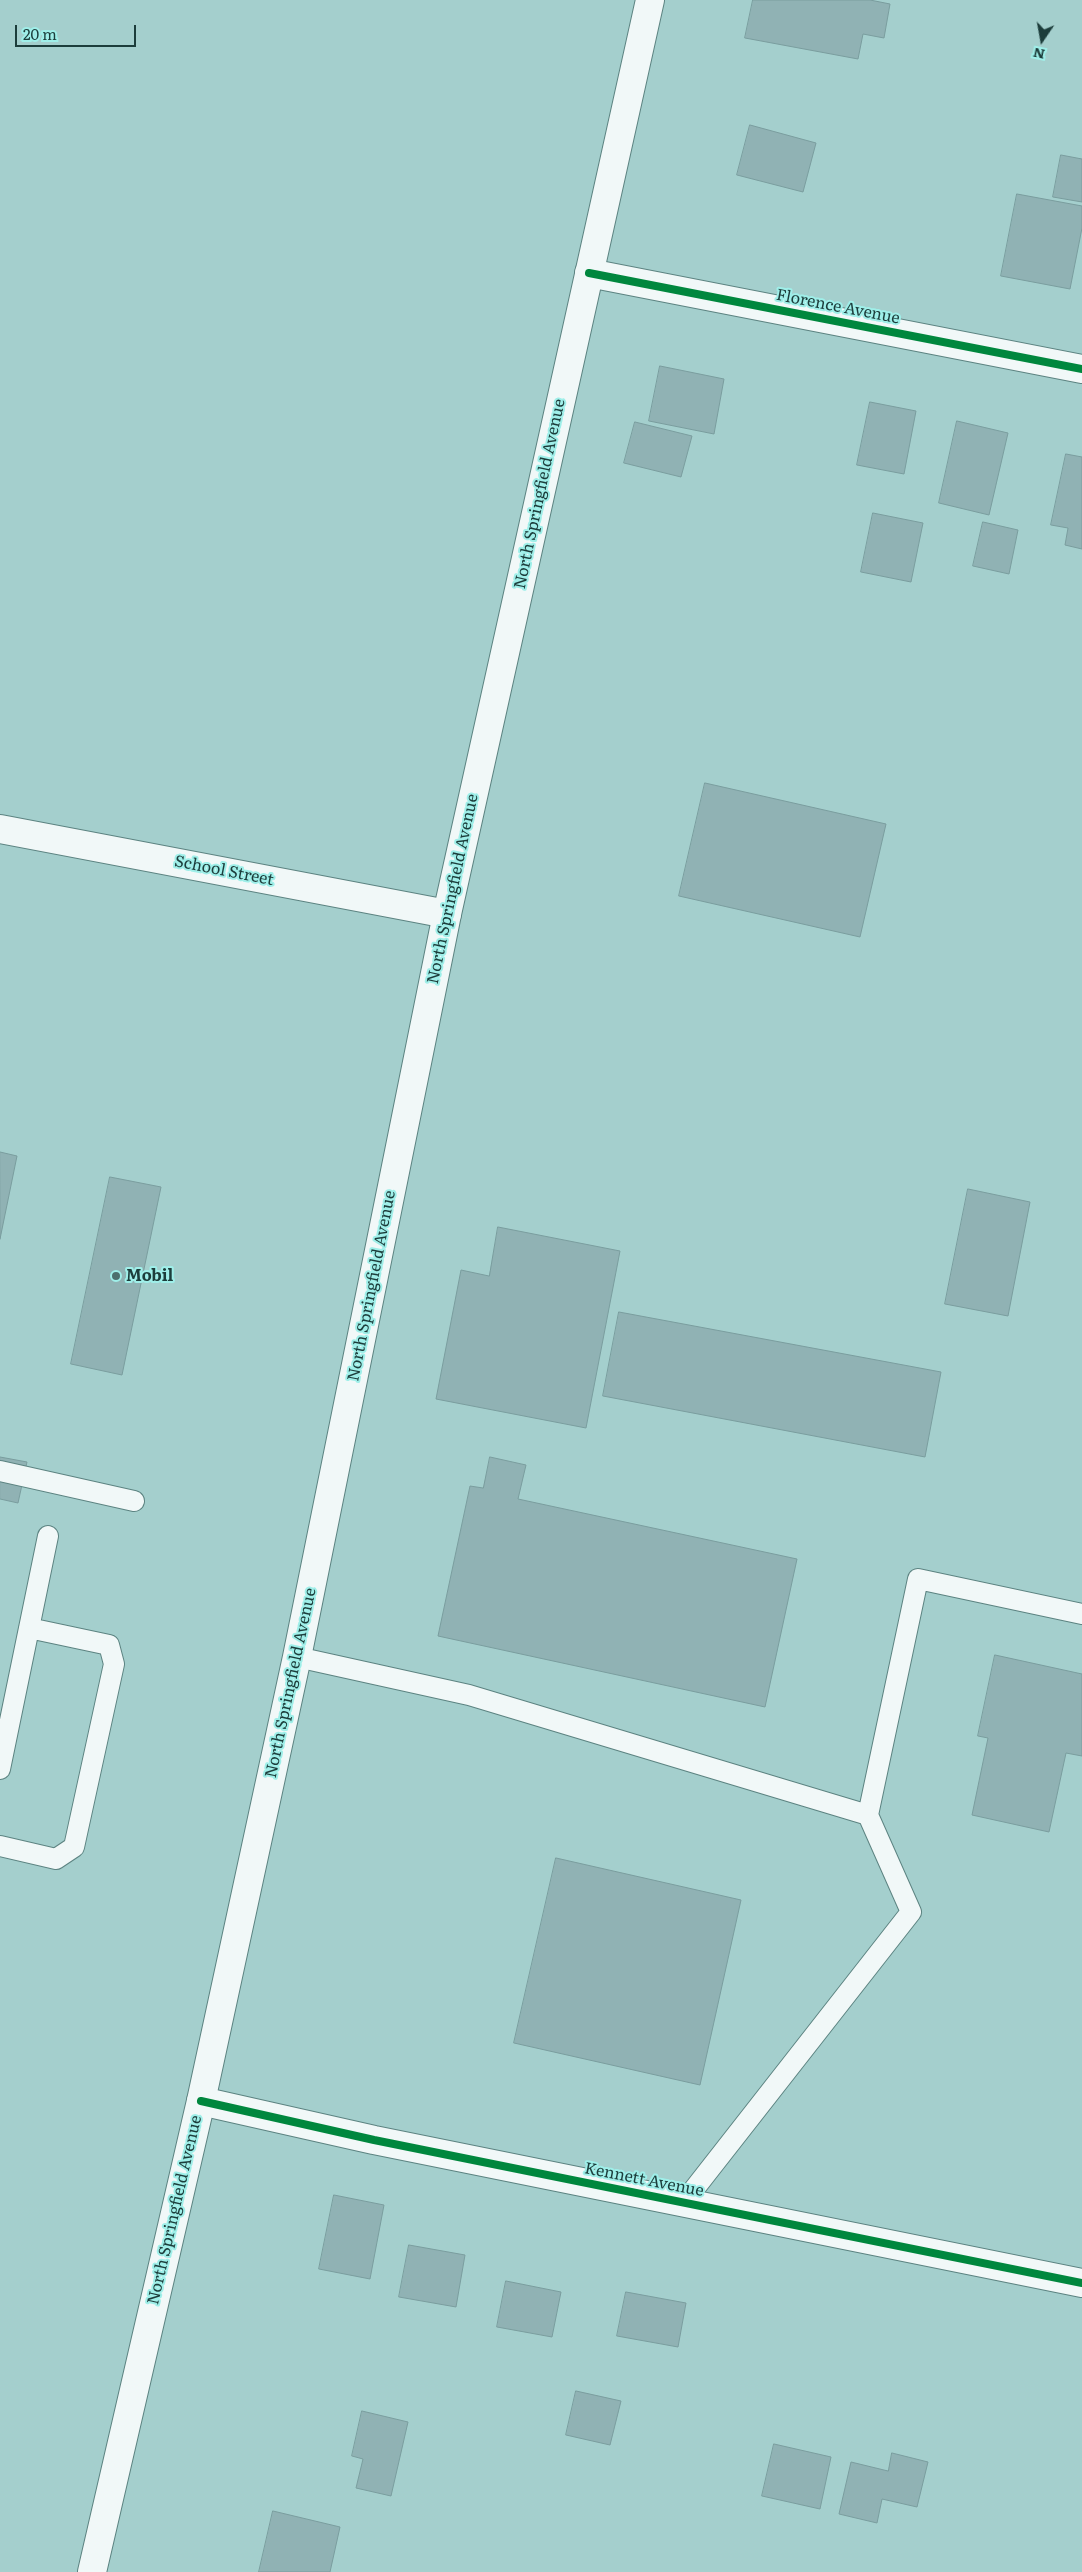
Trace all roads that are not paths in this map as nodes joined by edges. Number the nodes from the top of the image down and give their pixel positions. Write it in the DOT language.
graph roads {
  1 [pos="650,0"];
  2 [pos="589,273"];
  3 [pos="1082,369"];
  4 [pos="0,829"];
  5 [pos="447,914"];
  6 [pos="0,1471"];
  7 [pos="134,1501"];
  8 [pos="48,1536"];
  9 [pos="1082,1614"];
  10 [pos="29,1628"];
  11 [pos="297,1657"];
  12 [pos="0,1768"];
  13 [pos="868,1814"];
  14 [pos="0,1846"];
  15 [pos="200,2101"];
  16 [pos="684,2202"];
  17 [pos="1082,2283"];
  18 [pos="92,2572"];
  1 -- 2 [label="main road, North Springfield Avenue"];
  2 -- 3 [label="main road, Florence Avenue"];
  2 -- 5 [label="main road, North Springfield Avenue"];
  4 -- 5 [label="main road, School Street"];
  5 -- 11 [label="main road, North Springfield Avenue"];
  6 -- 7 [label="lane"];
  8 -- 10 [label="lane"];
  9 -- 13 [label="lane"];
  10 -- 12 [label="lane"];
  10 -- 14 [label="lane"];
  11 -- 13 [label="lane"];
  11 -- 15 [label="main road, North Springfield Avenue"];
  13 -- 16 [label="lane"];
  15 -- 16 [label="main road, Kennett Avenue"];
  15 -- 18 [label="main road, North Springfield Avenue"];
  16 -- 17 [label="main road, Kennett Avenue"];
}
